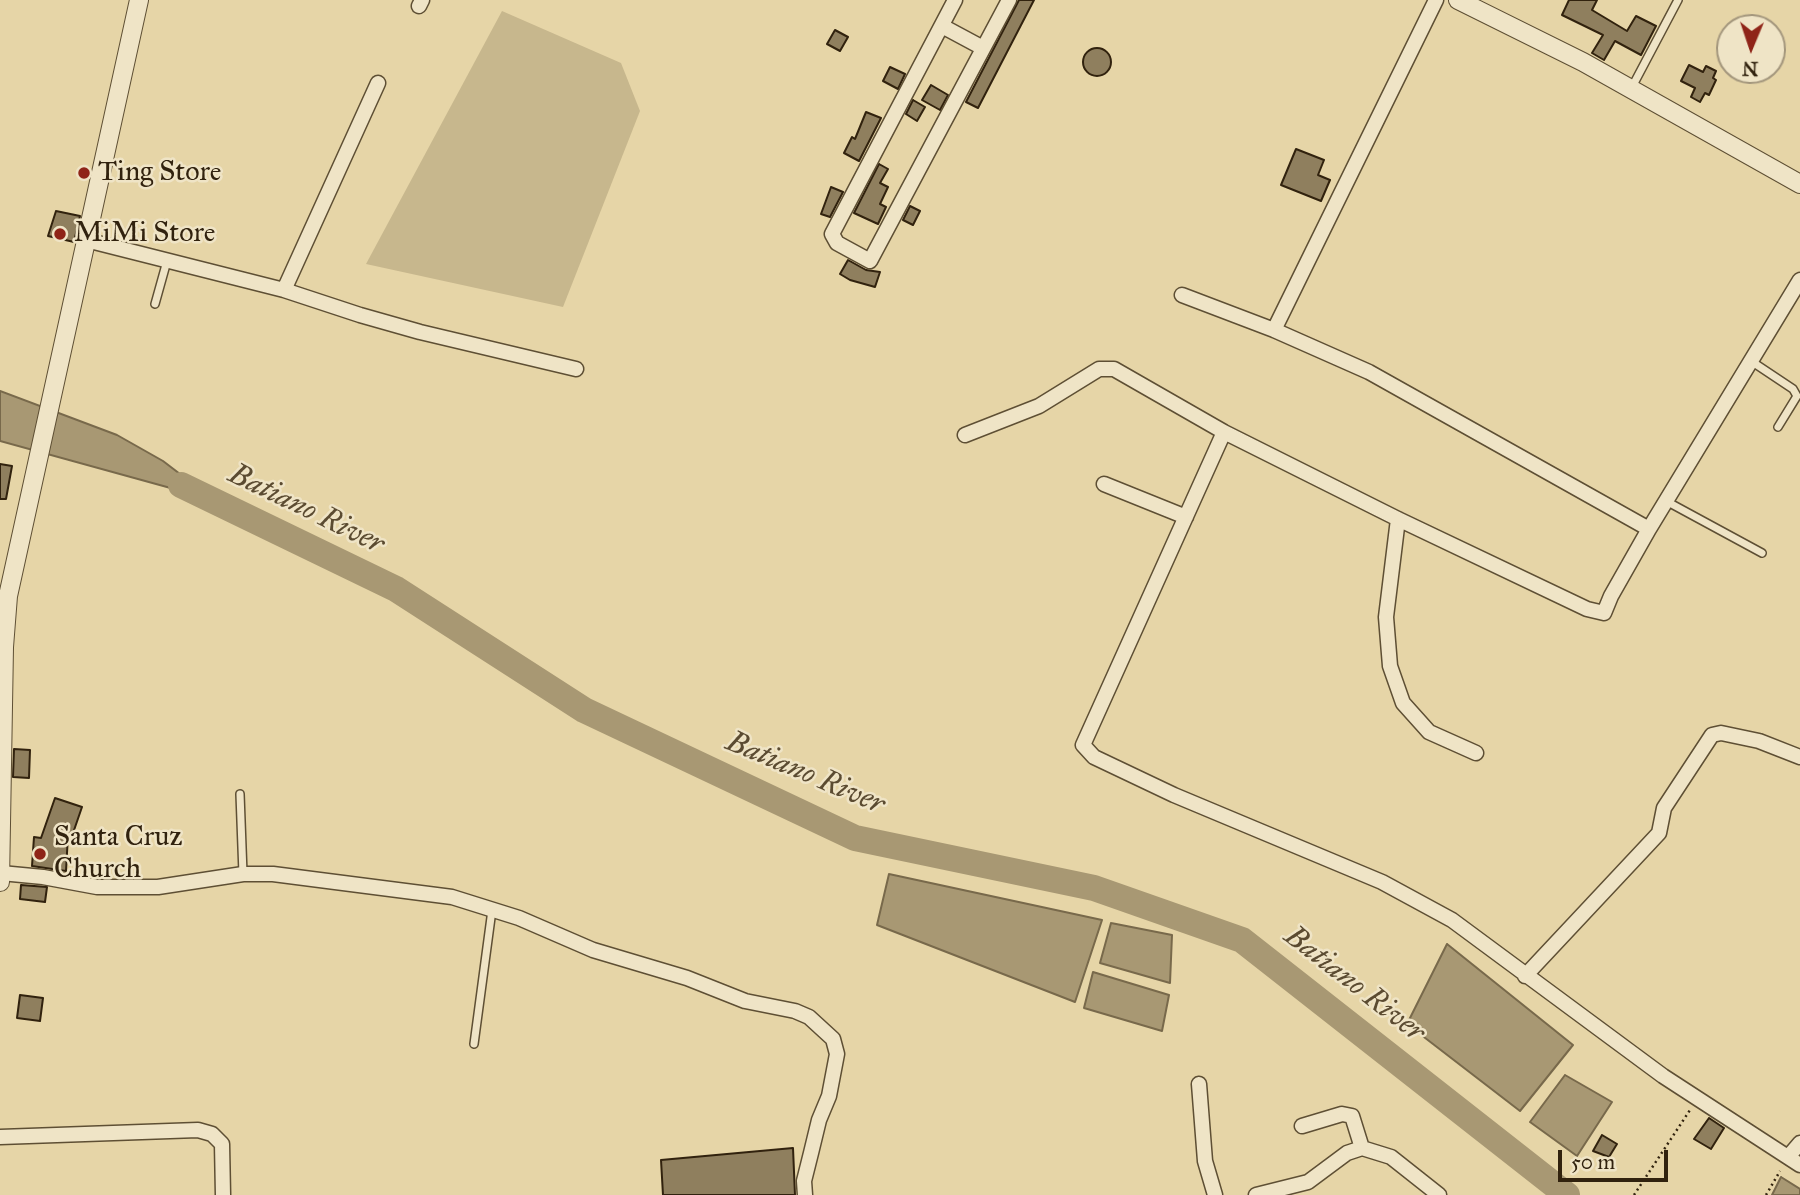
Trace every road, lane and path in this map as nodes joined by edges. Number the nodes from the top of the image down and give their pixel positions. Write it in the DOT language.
graph roads {
  1 [pos="139,0"];
  2 [pos="955,0"];
  3 [pos="1009,0"];
  4 [pos="1436,0"];
  5 [pos="1458,0"];
  6 [pos="1678,0"];
  7 [pos="942,26"];
  8 [pos="983,48"];
  9 [pos="378,83"];
  10 [pos="1631,90"];
  11 [pos="1800,184"];
  12 [pos="86,240"];
  13 [pos="168,260"];
  14 [pos="1800,280"];
  15 [pos="284,290"];
  16 [pos="1182,295"];
  17 [pos="155,304"];
  18 [pos="1274,330"];
  19 [pos="1751,361"];
  20 [pos="576,369"];
  21 [pos="1778,427"];
  22 [pos="1224,432"];
  23 [pos="965,435"];
  24 [pos="1104,484"];
  25 [pos="1666,501"];
  26 [pos="1186,517"];
  27 [pos="1398,519"];
  28 [pos="1649,529"];
  29 [pos="1762,553"];
  30 [pos="5,587"];
  31 [pos="1475,753"];
  32 [pos="1800,757"];
  33 [pos="240,794"];
  34 [pos="1,866"];
  35 [pos="243,874"];
  36 [pos="492,909"];
  37 [pos="1525,976"];
  38 [pos="474,1044"];
  39 [pos="1199,1084"];
  40 [pos="1698,1098"];
  41 [pos="1302,1126"];
  42 [pos="0,1137"];
  43 [pos="1800,1143"];
  44 [pos="1362,1147"];
  45 [pos="1794,1161"];
  46 [pos="223,1195"];
  47 [pos="805,1195"];
  48 [pos="1215,1195"];
  49 [pos="1256,1195"];
  50 [pos="1439,1195"];
  51 [pos="1634,1195"];
  52 [pos="1766,1195"];
  1 -- 12 [label="street"];
  2 -- 7 [label="street"];
  3 -- 8 [label="street"];
  4 -- 18 [label="street"];
  5 -- 10 [label="street"];
  6 -- 10 [label="lane"];
  7 -- 8 [label="street"];
  7 -- 8 [label="street"];
  9 -- 15 [label="street"];
  10 -- 11 [label="street"];
  12 -- 13 [label="street"];
  12 -- 30 [label="street"];
  13 -- 15 [label="street"];
  13 -- 17 [label="lane"];
  14 -- 19 [label="street"];
  15 -- 20 [label="street"];
  16 -- 18 [label="street"];
  18 -- 28 [label="street"];
  19 -- 21 [label="lane"];
  19 -- 25 [label="street"];
  22 -- 23 [label="street"];
  22 -- 26 [label="street"];
  22 -- 27 [label="street"];
  24 -- 26 [label="street"];
  25 -- 28 [label="street"];
  25 -- 29 [label="lane"];
  26 -- 37 [label="street"];
  27 -- 28 [label="street"];
  27 -- 31 [label="street"];
  30 -- 34 [label="street"];
  32 -- 37 [label="street"];
  33 -- 35 [label="lane"];
  34 -- 35 [label="street"];
  35 -- 36 [label="street"];
  36 -- 38 [label="lane"];
  36 -- 47 [label="street"];
  37 -- 40 [label="street"];
  39 -- 48 [label="street"];
  40 -- 45 [label="street"];
  40 -- 51 [label="path"];
  41 -- 44 [label="street"];
  42 -- 46 [label="street"];
  43 -- 45 [label="street"];
  44 -- 49 [label="street"];
  44 -- 50 [label="street"];
  45 -- 52 [label="path"];
}
